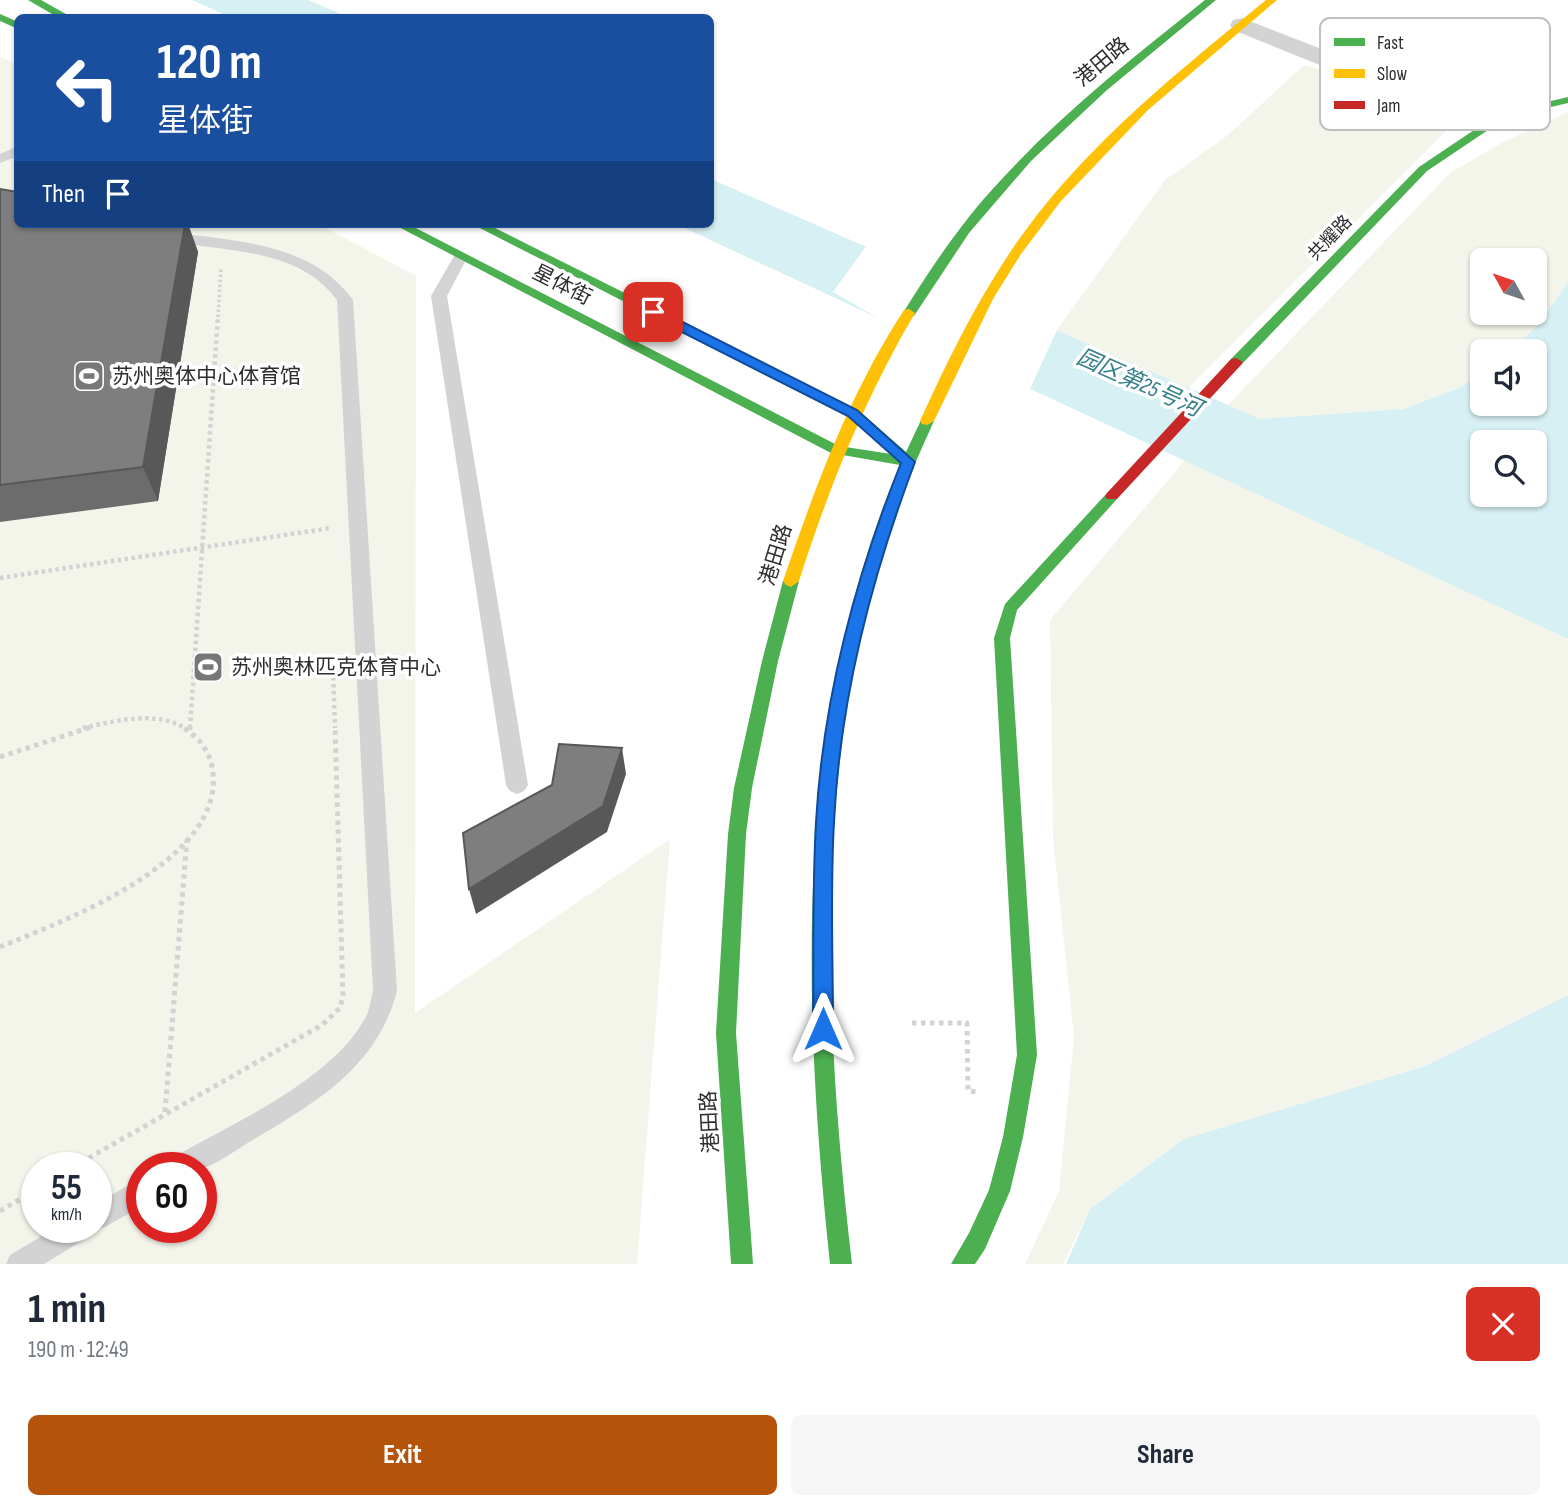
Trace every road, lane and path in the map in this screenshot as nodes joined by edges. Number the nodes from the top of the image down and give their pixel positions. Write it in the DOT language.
graph roads {
  1 [pos="33,0"];
  2 [pos="1211,0"];
  3 [pos="1272,0"];
  4 [pos="60,14"];
  5 [pos="1242,25"];
  6 [pos="1320,56"];
  7 [pos="1568,100"];
  8 [pos="1550,104"];
  9 [pos="1481,130"];
  10 [pos="407,228"];
  11 [pos="486,228"];
  12 [pos="148,233"];
  13 [pos="461,256"];
  14 [pos="208,267"];
  15 [pos="221,269"];
  16 [pos="234,271"];
  17 [pos="852,413"];
  18 [pos="836,450"];
  19 [pos="908,462"];
  20 [pos="328,516"];
  21 [pos="358,524"];
  22 [pos="329,529"];
  23 [pos="329,543"];
  24 [pos="202,548"];
  25 [pos="0,578"];
  26 [pos="333,666"];
  27 [pos="190,730"];
  28 [pos="0,757"];
  29 [pos="517,785"];
  30 [pos="187,839"];
  31 [pos="0,947"];
  32 [pos="912,1023"];
  33 [pos="968,1091"];
  34 [pos="165,1112"];
  35 [pos="98,1152"];
  36 [pos="206,1152"];
  37 [pos="21,1199"];
  38 [pos="0,1211"];
  39 [pos="54,1243"];
  40 [pos="19,1264"];
  41 [pos="742,1264"];
  42 [pos="841,1264"];
  43 [pos="962,1264"];
  1 -- 4 [label="main road"];
  2 -- 17 [label="main road, 港田路"];
  3 -- 5 [label="main road"];
  5 -- 6 [label="street"];
  5 -- 19 [label="main road"];
  7 -- 8 [label="main road, 共耀路"];
  9 -- 43 [label="main road, 共耀路"];
  10 -- 13 [label="main road, 星体街"];
  11 -- 17 [label="main road, 星体街"];
  12 -- 21 [label="lane"];
  13 -- 18 [label="main road, 星体街"];
  13 -- 29 [label="lane"];
  14 -- 15 [label="path"];
  15 -- 16 [label="path"];
  15 -- 24 [label="path"];
  17 -- 18 [label="main road, 港田路"];
  17 -- 19 [label="main road, 星体街"];
  18 -- 19 [label="main road, 星体街"];
  18 -- 41 [label="main road, 港田路"];
  19 -- 42 [label="main road"];
  20 -- 22 [label="path"];
  21 -- 22 [label="path"];
  21 -- 36 [label="lane"];
  22 -- 23 [label="path"];
  22 -- 24 [label="path"];
  24 -- 25 [label="path"];
  24 -- 27 [label="path"];
  26 -- 34 [label="path"];
  27 -- 28 [label="path"];
  27 -- 30 [label="path"];
  30 -- 31 [label="path"];
  30 -- 34 [label="path"];
  32 -- 33 [label="path"];
  34 -- 35 [label="path"];
  37 -- 38 [label="path"];
  39 -- 40 [label="lane"];
}
